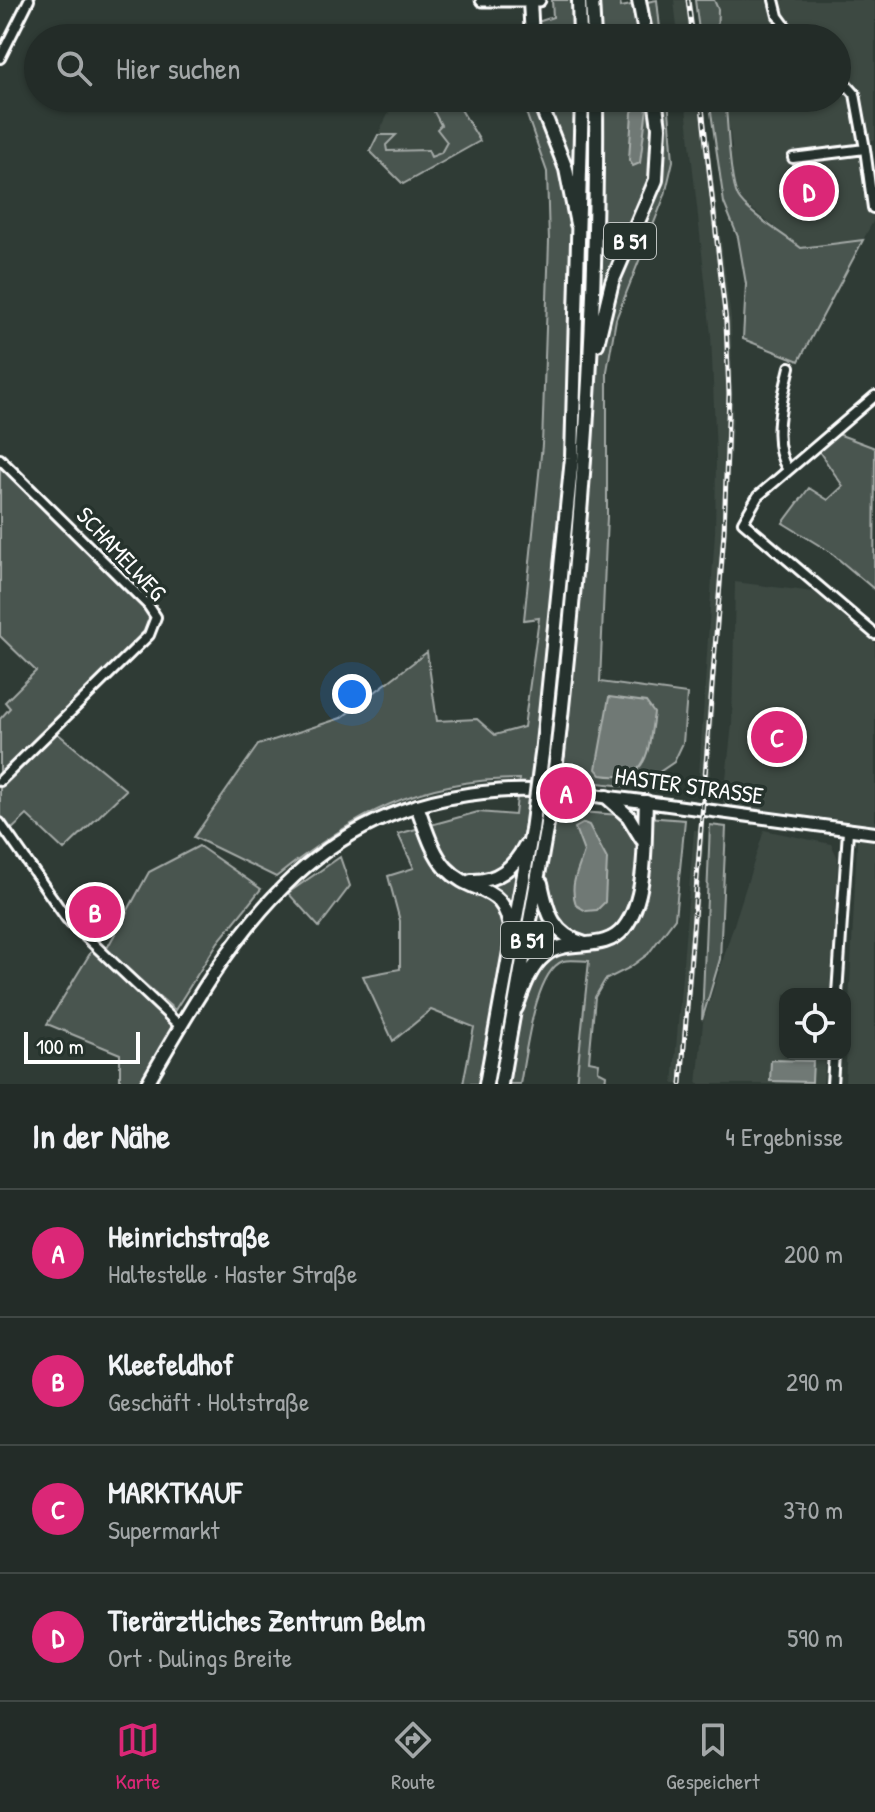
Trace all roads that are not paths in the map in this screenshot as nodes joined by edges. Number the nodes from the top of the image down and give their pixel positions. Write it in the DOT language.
graph roads {
  1 [pos="29,0"];
  2 [pos="482,0"];
  3 [pos="579,0"];
  4 [pos="592,0"];
  5 [pos="639,0"];
  6 [pos="774,0"];
  7 [pos="535,1"];
  8 [pos="586,17"];
  9 [pos="533,24"];
  10 [pos="584,24"];
  11 [pos="589,24"];
  12 [pos="643,24"];
  13 [pos="784,24"];
  14 [pos="0,58"];
  15 [pos="851,90"];
  16 [pos="544,112"];
  17 [pos="582,112"];
  18 [pos="596,112"];
  19 [pos="657,112"];
  20 [pos="865,149"];
  21 [pos="793,158"];
  22 [pos="873,208"];
  23 [pos="580,239"];
  24 [pos="790,367"];
  25 [pos="590,383"];
  26 [pos="875,396"];
  27 [pos="0,459"];
  28 [pos="788,470"];
  29 [pos="875,634"];
  30 [pos="0,781"];
  31 [pos="607,797"];
  32 [pos="646,802"];
  33 [pos="417,806"];
  34 [pos="0,823"];
  35 [pos="532,830"];
  36 [pos="848,831"];
  37 [pos="875,833"];
  38 [pos="643,842"];
  39 [pos="539,872"];
  40 [pos="467,881"];
  41 [pos="588,945"];
  42 [pos="512,950"];
  43 [pos="837,988"];
  44 [pos="516,1008"];
  45 [pos="180,1026"];
  46 [pos="834,1060"];
  47 [pos="147,1084"];
  48 [pos="486,1084"];
  49 [pos="501,1084"];
  50 [pos="832,1084"];
  1 -- 14 [label="street"];
  2 -- 7 [label="main road"];
  3 -- 8 [label="highway"];
  4 -- 8 [label="highway"];
  5 -- 12 [label="highway"];
  6 -- 13 [label="street"];
  7 -- 9 [label="highway"];
  8 -- 10 [label="highway"];
  8 -- 11 [label="highway"];
  15 -- 20 [label="street"];
  16 -- 23 [label="highway, B 51"];
  17 -- 23 [label="highway, B 51"];
  18 -- 25 [label="highway, B 51"];
  19 -- 25 [label="highway, B 51"];
  20 -- 21 [label="street"];
  20 -- 22 [label="street"];
  23 -- 35 [label="highway, B 51, bridge"];
  24 -- 28 [label="street"];
  25 -- 39 [label="highway, B 51, bridge"];
  26 -- 28 [label="street"];
  27 -- 30 [label="street, SCHAMELWEG"];
  28 -- 29 [label="street"];
  31 -- 32 [label="main road, HASTER STRASSE"];
  31 -- 33 [label="main road, HASTER STRASSE"];
  31 -- 38 [label="highway"];
  32 -- 36 [label="street, HASTER STRASSE"];
  32 -- 38 [label="highway"];
  33 -- 40 [label="highway"];
  33 -- 45 [label="main road, HASTER STRASSE"];
  34 -- 45 [label="street"];
  35 -- 40 [label="highway"];
  35 -- 42 [label="highway, B 51"];
  36 -- 37 [label="street, HASTER STRASSE"];
  36 -- 43 [label="street"];
  38 -- 41 [label="highway"];
  39 -- 41 [label="highway"];
  39 -- 44 [label="highway, B 51"];
  40 -- 42 [label="highway"];
  41 -- 44 [label="highway"];
  42 -- 48 [label="highway, B 51"];
  44 -- 49 [label="highway, B 51"];
  45 -- 47 [label="main road, HASTER STRASSE"];
  46 -- 50 [label="street"];
}
